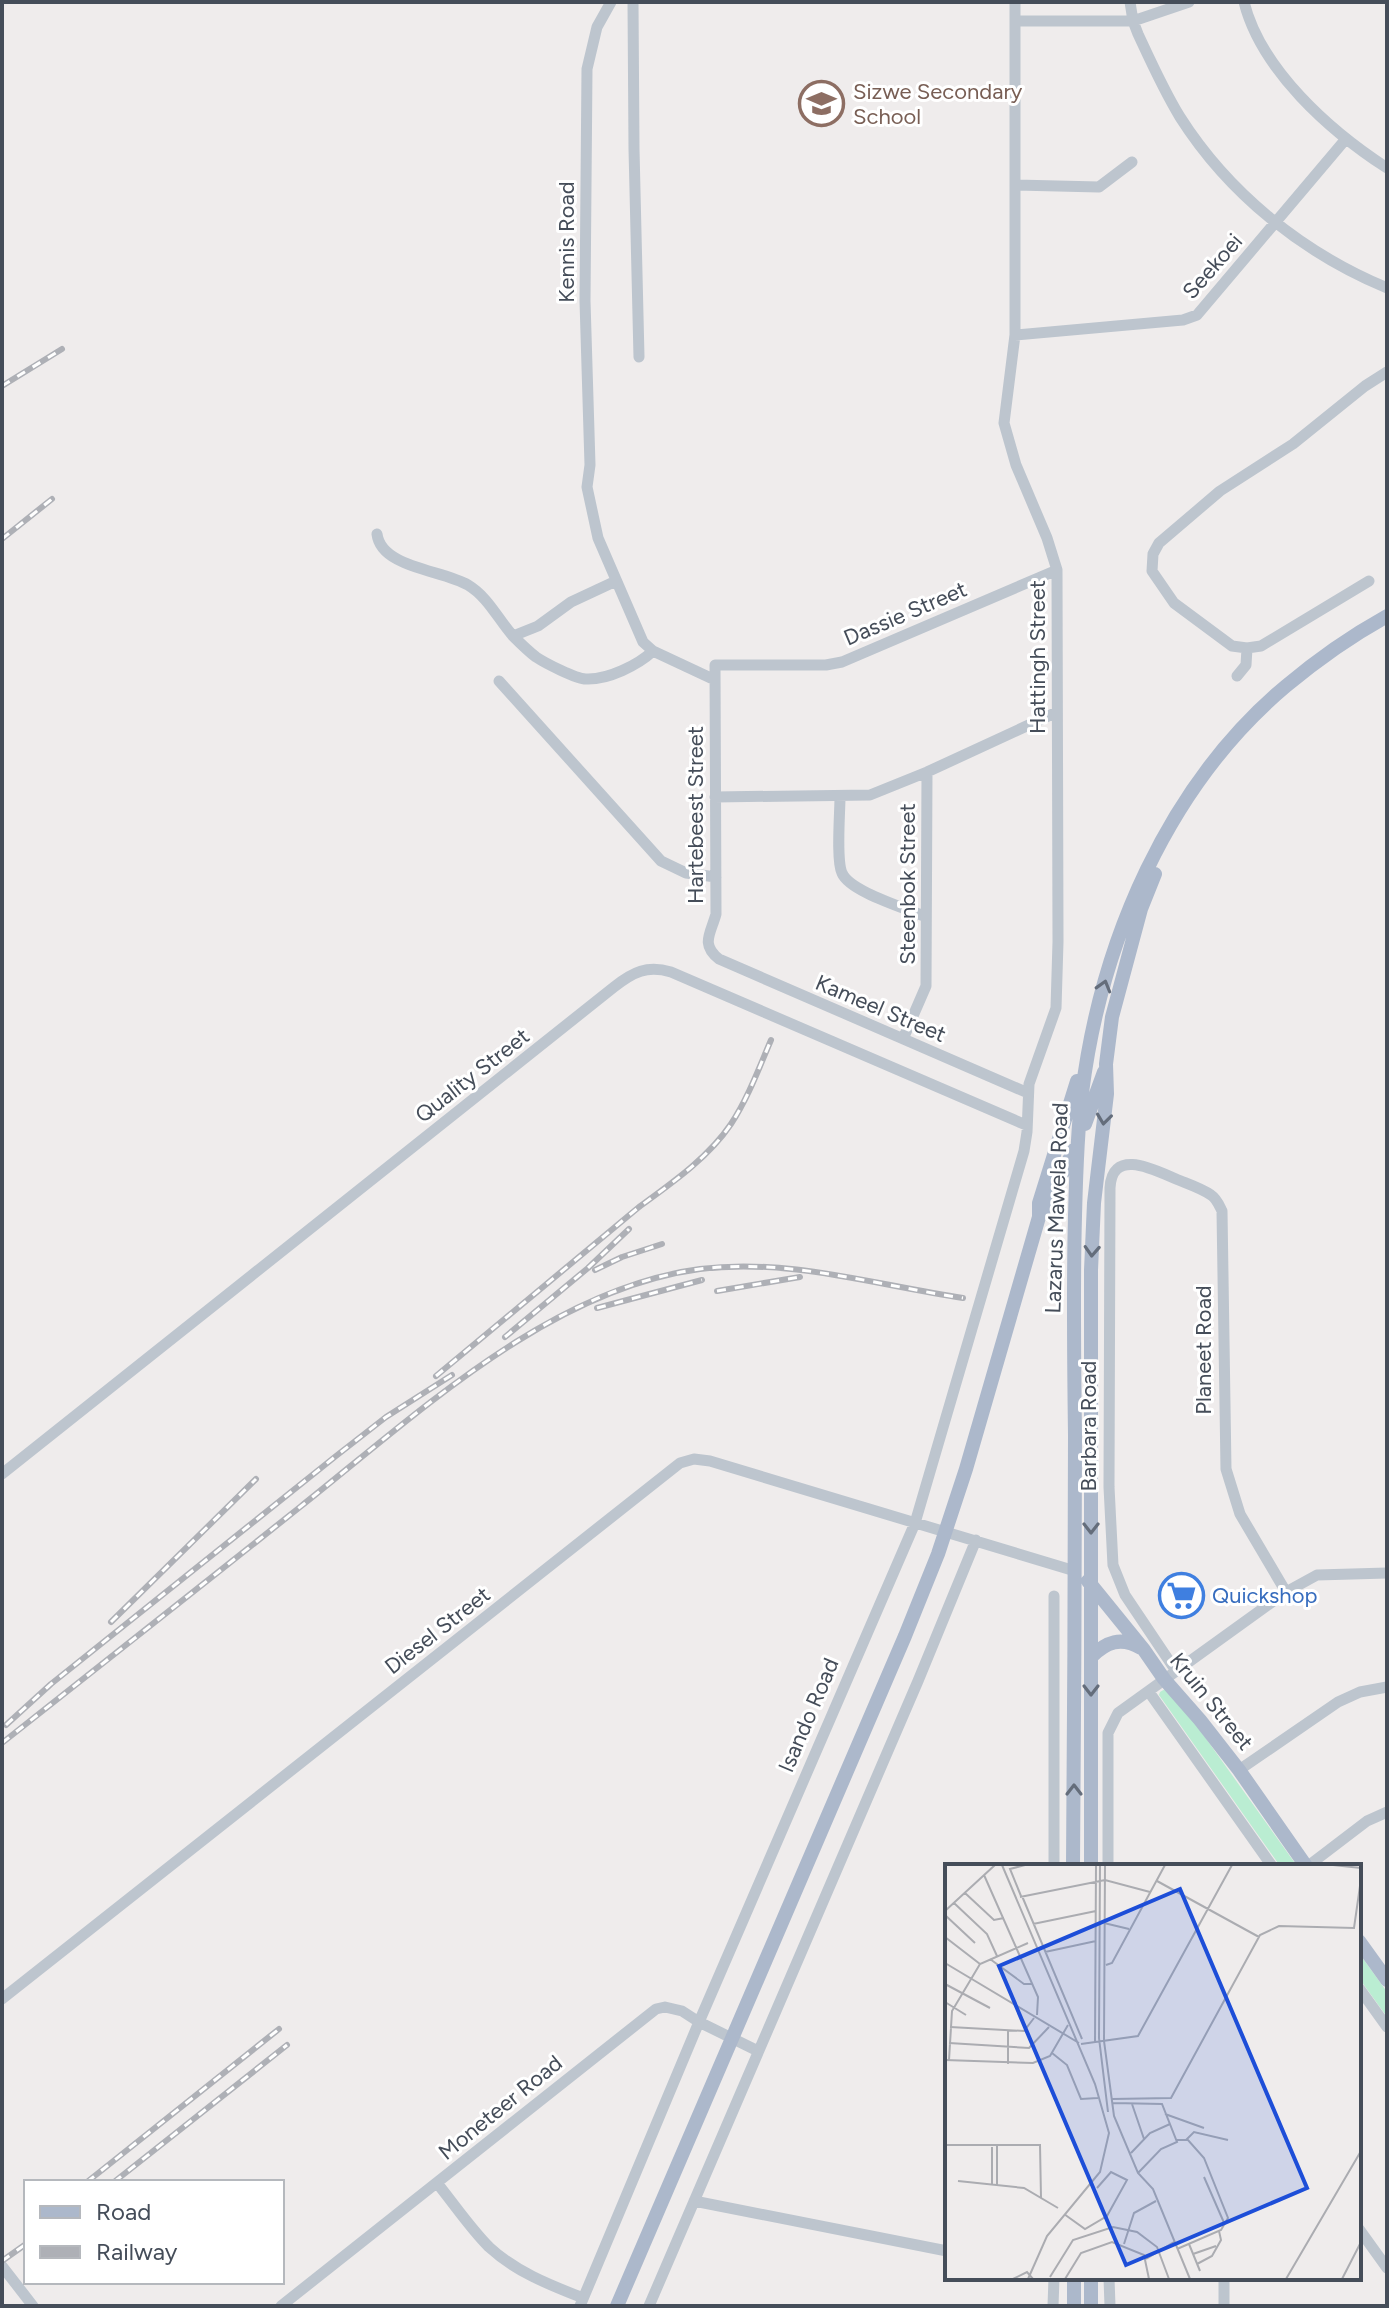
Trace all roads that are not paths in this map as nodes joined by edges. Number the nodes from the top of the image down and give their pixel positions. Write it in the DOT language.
graph roads {
  1 [pos="611,2"];
  2 [pos="633,2"];
  3 [pos="1015,2"];
  4 [pos="1130,2"];
  5 [pos="1189,2"];
  6 [pos="1244,2"];
  7 [pos="1015,21"];
  8 [pos="1133,21"];
  9 [pos="1345,140"];
  10 [pos="1132,162"];
  11 [pos="1387,168"];
  12 [pos="1015,185"];
  13 [pos="1276,222"];
  14 [pos="1387,288"];
  15 [pos="1015,335"];
  16 [pos="639,357"];
  17 [pos="1387,372"];
  18 [pos="377,534"];
  19 [pos="1057,570"];
  20 [pos="616,581"];
  21 [pos="1369,581"];
  22 [pos="1387,616"];
  23 [pos="1387,626"];
  24 [pos="513,636"];
  25 [pos="1247,648"];
  26 [pos="653,651"];
  27 [pos="715,665"];
  28 [pos="1237,676"];
  29 [pos="715,680"];
  30 [pos="499,681"];
  31 [pos="1057,712"];
  32 [pos="927,772"];
  33 [pos="715,797"];
  34 [pos="840,797"];
  35 [pos="716,877"];
  36 [pos="926,917"];
  37 [pos="719,959"];
  38 [pos="1091,1036"];
  39 [pos="903,1039"];
  40 [pos="1106,1064"];
  41 [pos="1028,1093"];
  42 [pos="1026,1125"];
  43 [pos="1077,1145"];
  44 [pos="1120,1167"];
  45 [pos="1039,1217"];
  46 [pos="2,1474"];
  47 [pos="915,1523"];
  48 [pos="945,1532"];
  49 [pos="976,1540"];
  50 [pos="1075,1571"];
  51 [pos="1387,1573"];
  52 [pos="1091,1584"];
  53 [pos="1286,1592"];
  54 [pos="1054,1596"];
  55 [pos="1144,1650"];
  56 [pos="1091,1657"];
  57 [pos="1170,1675"];
  58 [pos="1387,1687"];
  59 [pos="1149,1692"];
  60 [pos="1239,1770"];
  61 [pos="1387,1812"];
  62 [pos="1054,1864"];
  63 [pos="1073,1864"];
  64 [pos="1091,1864"];
  65 [pos="1108,1864"];
  66 [pos="1271,1864"];
  67 [pos="1306,1864"];
  68 [pos="1310,1864"];
  69 [pos="1361,1944"];
  70 [pos="1387,1980"];
  71 [pos="1361,1991"];
  72 [pos="2,1999"];
  73 [pos="699,2022"];
  74 [pos="1387,2027"];
  75 [pos="732,2039"];
  76 [pos="758,2051"];
  77 [pos="437,2183"];
  78 [pos="694,2201"];
  79 [pos="1361,2232"];
  80 [pos="945,2251"];
  81 [pos="2,2266"];
  82 [pos="1387,2268"];
  83 [pos="1054,2280"];
  84 [pos="1074,2280"];
  85 [pos="1091,2280"];
  86 [pos="1109,2280"];
  87 [pos="1224,2280"];
  88 [pos="581,2302"];
  89 [pos="33,2306"];
  90 [pos="281,2306"];
  91 [pos="617,2306"];
  92 [pos="649,2306"];
  93 [pos="1053,2306"];
  94 [pos="1074,2306"];
  95 [pos="1091,2306"];
  96 [pos="1110,2306"];
  97 [pos="1224,2306"];
  1 -- 20 [label="street, Kennis Road"];
  2 -- 16 [label="street"];
  3 -- 7 [label="street, Hattingh Street"];
  4 -- 8 [label="street"];
  5 -- 8 [label="street"];
  6 -- 9 [label="street"];
  7 -- 8 [label="street"];
  7 -- 12 [label="street, Hattingh Street"];
  8 -- 13 [label="street"];
  9 -- 11 [label="street"];
  9 -- 13 [label="street, Seekoei"];
  10 -- 12 [label="street"];
  12 -- 15 [label="street, Hattingh Street"];
  13 -- 14 [label="street"];
  13 -- 15 [label="street, Seekoei"];
  15 -- 19 [label="street, Hattingh Street"];
  17 -- 25 [label="street"];
  18 -- 24 [label="street"];
  19 -- 27 [label="street, Dassie Street"];
  19 -- 31 [label="street, Hattingh Street"];
  20 -- 24 [label="street"];
  20 -- 26 [label="street, Kennis Road"];
  21 -- 25 [label="street"];
  38 -- 22 [label="main road, Lazarus Mawela Road, one-way"];
  23 -- 40 [label="main road, Lazarus Mawela Road"];
  24 -- 26 [label="street"];
  25 -- 28 [label="street"];
  26 -- 29 [label="street"];
  27 -- 29 [label="street, Hartebeest Street"];
  29 -- 33 [label="street, Hartebeest Street"];
  30 -- 35 [label="street"];
  31 -- 32 [label="street"];
  31 -- 41 [label="street, Hattingh Street"];
  32 -- 34 [label="street"];
  32 -- 36 [label="street, Steenbok Street"];
  33 -- 34 [label="street"];
  33 -- 35 [label="street, Hartebeest Street"];
  34 -- 36 [label="street"];
  35 -- 37 [label="street, Hartebeest Street"];
  36 -- 39 [label="street, Steenbok Street"];
  37 -- 39 [label="street, Kameel Street"];
  38 -- 43 [label="main road, Lazarus Mawela Road"];
  38 -- 45 [label="main road"];
  39 -- 41 [label="street, Kameel Street"];
  40 -- 43 [label="main road"];
  40 -- 52 [label="main road, Lazarus Mawela Road, one-way"];
  41 -- 42 [label="street, Hattingh Street"];
  42 -- 46 [label="street, Quality Street"];
  42 -- 47 [label="street, Isando Road"];
  43 -- 45 [label="main road"];
  43 -- 50 [label="main road, Lazarus Mawela Road"];
  44 -- 53 [label="street, Planeet Road"];
  44 -- 57 [label="street, Barbara Road"];
  45 -- 48 [label="main road"];
  47 -- 48 [label="street, Diesel Street"];
  47 -- 72 [label="street, Diesel Street"];
  47 -- 73 [label="street, Isando Road"];
  48 -- 49 [label="street, Diesel Street"];
  48 -- 75 [label="main road"];
  49 -- 50 [label="street, Diesel Street"];
  49 -- 76 [label="street"];
  50 -- 52 [label="main road, Kruin Street"];
  63 -- 50 [label="main road, Lazarus Mawela Road, one-way"];
  51 -- 53 [label="street"];
  52 -- 55 [label="main road, Kruin Street"];
  52 -- 56 [label="main road, Lazarus Mawela Road"];
  53 -- 57 [label="street"];
  54 -- 62 [label="street"];
  55 -- 56 [label="main road"];
  55 -- 57 [label="main road, Kruin Street"];
  56 -- 64 [label="main road, Lazarus Mawela Road, one-way"];
  57 -- 59 [label="street"];
  57 -- 60 [label="main road, Kruin Street"];
  58 -- 60 [label="street"];
  59 -- 65 [label="street"];
  59 -- 66 [label="street, Kruin Street"];
  60 -- 67 [label="main road, Kruin Street"];
  61 -- 68 [label="street"];
  69 -- 70 [label="main road"];
  71 -- 74 [label="street"];
  73 -- 75 [label="street, Moneteer Road"];
  73 -- 77 [label="street, Moneteer Road"];
  73 -- 88 [label="street, Isando Road"];
  75 -- 76 [label="street, Moneteer Road"];
  75 -- 91 [label="main road"];
  76 -- 78 [label="street"];
  77 -- 88 [label="street"];
  77 -- 90 [label="street, Moneteer Road"];
  78 -- 80 [label="street"];
  78 -- 92 [label="street"];
  79 -- 82 [label="street"];
  81 -- 89 [label="street"];
  83 -- 93 [label="street"];
  84 -- 94 [label="main road"];
  85 -- 95 [label="main road"];
  86 -- 96 [label="street"];
  87 -- 97 [label="street"];
}
